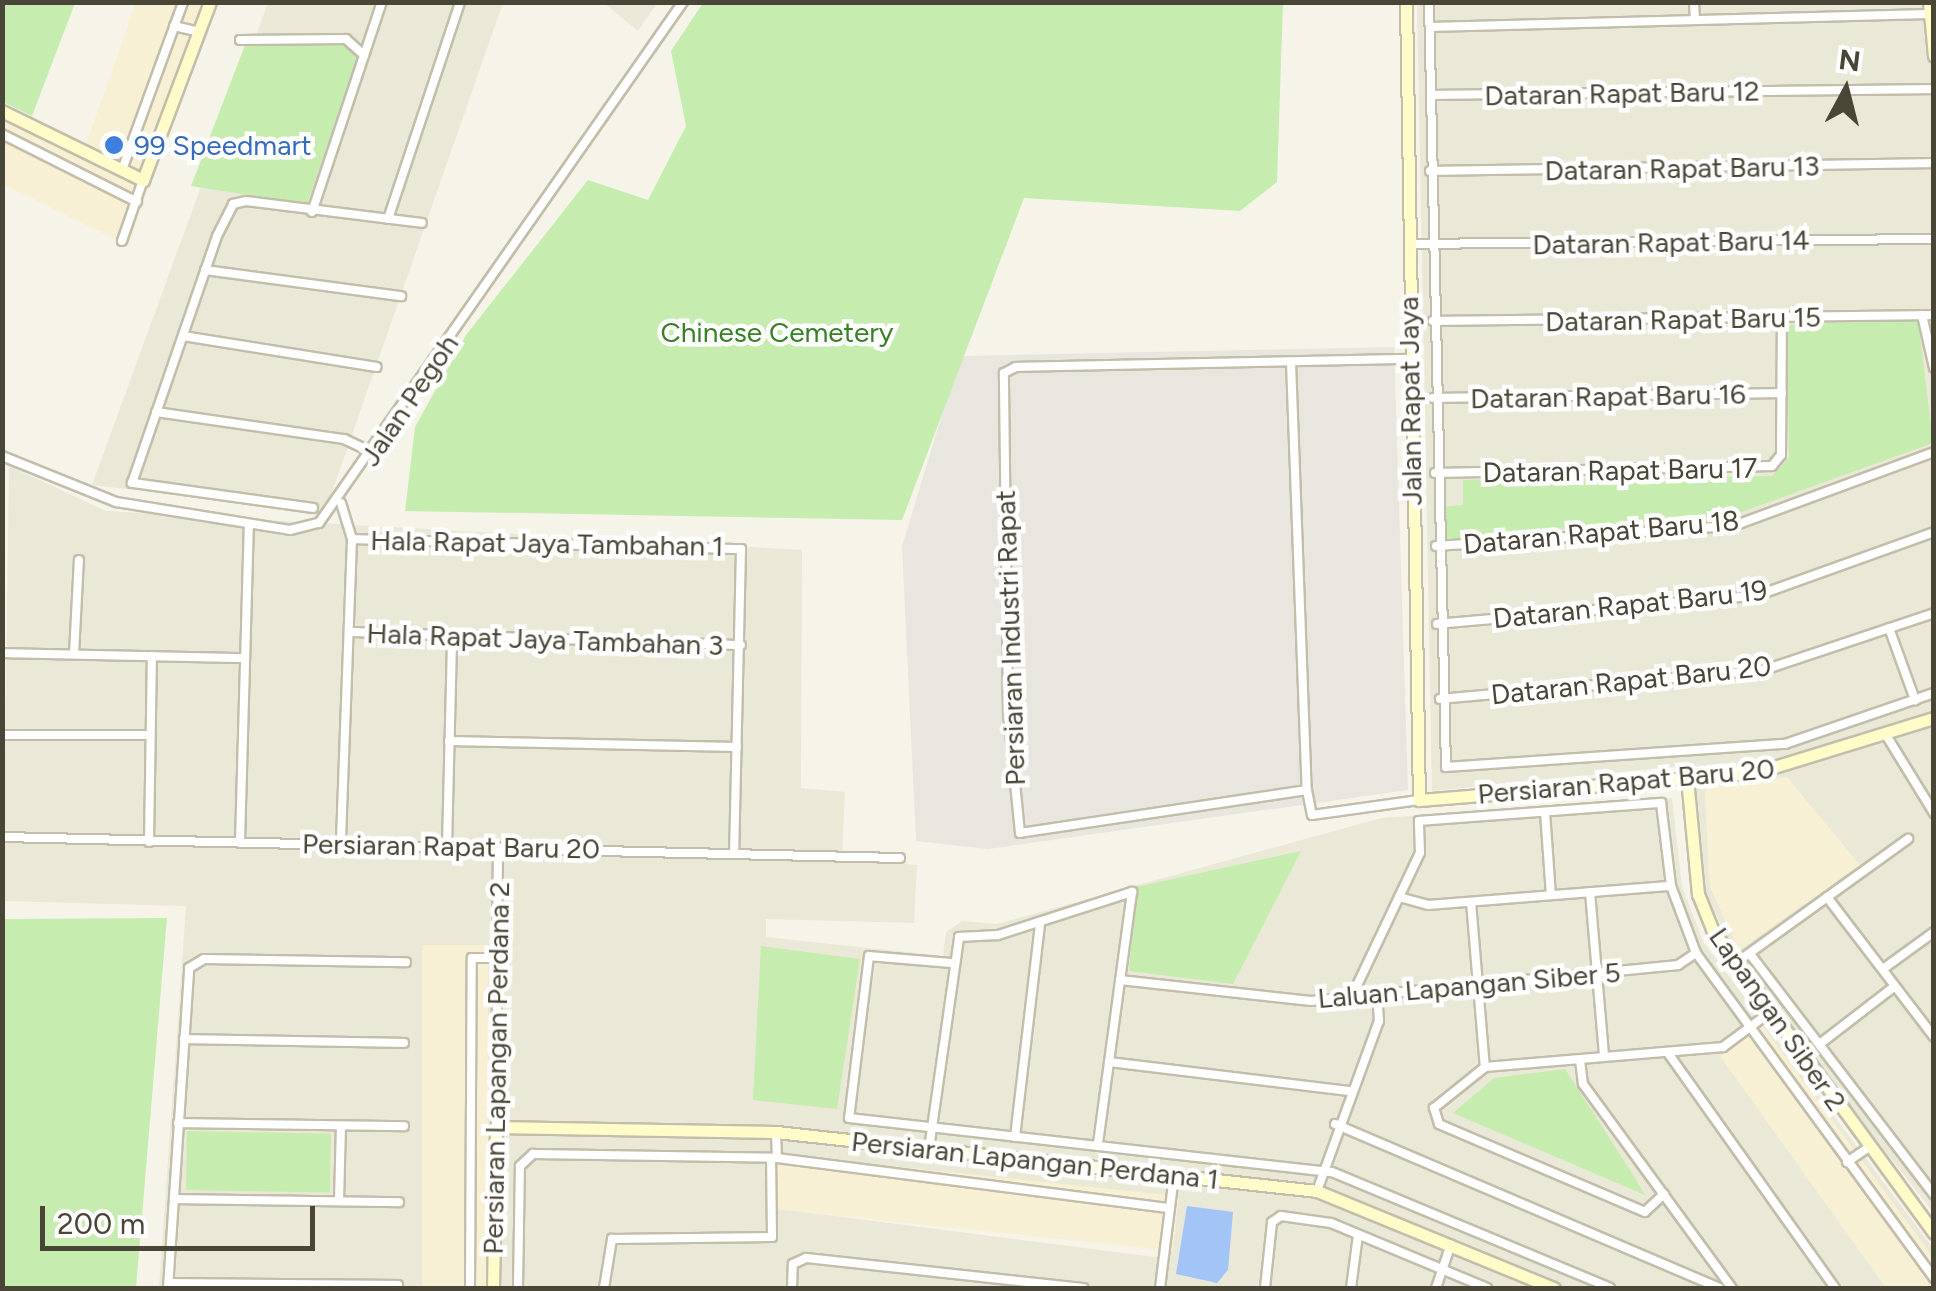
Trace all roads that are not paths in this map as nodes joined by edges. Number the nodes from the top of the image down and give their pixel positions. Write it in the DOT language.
graph roads {
  1 [pos="183,2"];
  2 [pos="210,2"];
  3 [pos="382,2"];
  4 [pos="460,2"];
  5 [pos="683,2"];
  6 [pos="1406,2"];
  7 [pos="1429,2"];
  8 [pos="1694,2"];
  9 [pos="1929,8"];
  10 [pos="1695,20"];
  11 [pos="174,26"];
  12 [pos="1430,27"];
  13 [pos="200,32"];
  14 [pos="240,40"];
  15 [pos="364,55"];
  16 [pos="1934,56"];
  17 [pos="1934,88"];
  18 [pos="1432,96"];
  19 [pos="2,111"];
  20 [pos="39,129"];
  21 [pos="2,134"];
  22 [pos="30,148"];
  23 [pos="1934,162"];
  24 [pos="122,170"];
  25 [pos="1430,171"];
  26 [pos="144,180"];
  27 [pos="137,202"];
  28 [pos="312,212"];
  29 [pos="388,219"];
  30 [pos="422,224"];
  31 [pos="1934,239"];
  32 [pos="122,241"];
  33 [pos="1409,244"];
  34 [pos="1430,245"];
  35 [pos="205,270"];
  36 [pos="402,296"];
  37 [pos="1934,315"];
  38 [pos="1922,316"];
  39 [pos="1782,318"];
  40 [pos="1432,322"];
  41 [pos="183,336"];
  42 [pos="1408,359"];
  43 [pos="1291,362"];
  44 [pos="377,367"];
  45 [pos="1934,368"];
  46 [pos="1782,394"];
  47 [pos="1433,398"];
  48 [pos="156,412"];
  49 [pos="370,452"];
  50 [pos="1934,452"];
  51 [pos="2,456"];
  52 [pos="1435,473"];
  53 [pos="341,503"];
  54 [pos="313,508"];
  55 [pos="249,526"];
  56 [pos="1934,532"];
  57 [pos="352,539"];
  58 [pos="1436,546"];
  59 [pos="78,560"];
  60 [pos="1934,613"];
  61 [pos="1437,624"];
  62 [pos="1889,628"];
  63 [pos="349,632"];
  64 [pos="452,636"];
  65 [pos="742,645"];
  66 [pos="2,653"];
  67 [pos="74,654"];
  68 [pos="152,656"];
  69 [pos="245,658"];
  70 [pos="1934,694"];
  71 [pos="1440,699"];
  72 [pos="1915,700"];
  73 [pos="1934,718"];
  74 [pos="2,735"];
  75 [pos="148,735"];
  76 [pos="1886,735"];
  77 [pos="449,741"];
  78 [pos="737,747"];
  79 [pos="1688,778"];
  80 [pos="1307,790"];
  81 [pos="1418,800"];
  82 [pos="1544,812"];
  83 [pos="1934,813"];
  84 [pos="2,837"];
  85 [pos="1908,838"];
  86 [pos="150,842"];
  87 [pos="240,842"];
  88 [pos="341,844"];
  89 [pos="447,846"];
  90 [pos="498,847"];
  91 [pos="734,851"];
  92 [pos="900,858"];
  93 [pos="1671,886"];
  94 [pos="1590,892"];
  95 [pos="1551,895"];
  96 [pos="1399,897"];
  97 [pos="1827,897"];
  98 [pos="1471,902"];
  99 [pos="1040,924"];
  100 [pos="1934,932"];
  101 [pos="1696,952"];
  102 [pos="1750,954"];
  103 [pos="498,958"];
  104 [pos="406,962"];
  105 [pos="950,963"];
  106 [pos="1733,965"];
  107 [pos="1883,969"];
  108 [pos="1597,973"];
  109 [pos="1120,980"];
  110 [pos="1478,985"];
  111 [pos="1895,986"];
  112 [pos="1377,994"];
  113 [pos="1352,996"];
  114 [pos="1769,1013"];
  115 [pos="1752,1030"];
  116 [pos="1934,1038"];
  117 [pos="184,1039"];
  118 [pos="404,1043"];
  119 [pos="1821,1043"];
  120 [pos="1668,1053"];
  121 [pos="1604,1056"];
  122 [pos="1580,1060"];
  123 [pos="1109,1062"];
  124 [pos="1486,1068"];
  125 [pos="1349,1091"];
  126 [pos="178,1123"];
  127 [pos="1334,1124"];
  128 [pos="930,1125"];
  129 [pos="340,1126"];
  130 [pos="404,1126"];
  131 [pos="496,1128"];
  132 [pos="776,1132"];
  133 [pos="1015,1137"];
  134 [pos="1098,1143"];
  135 [pos="1868,1148"];
  136 [pos="930,1150"];
  137 [pos="774,1158"];
  138 [pos="1848,1162"];
  139 [pos="1321,1171"];
  140 [pos="1174,1176"];
  141 [pos="1317,1191"];
  142 [pos="1664,1194"];
  143 [pos="1934,1195"];
  144 [pos="174,1199"];
  145 [pos="339,1201"];
  146 [pos="399,1202"];
  147 [pos="1170,1208"];
  148 [pos="1934,1233"];
  149 [pos="1358,1235"];
  150 [pos="1451,1244"];
  151 [pos="1439,1269"];
  152 [pos="1934,1278"];
  153 [pos="398,1285"];
  154 [pos="168,1286"];
  155 [pos="470,1288"];
  156 [pos="493,1288"];
  157 [pos="518,1288"];
  158 [pos="604,1288"];
  159 [pos="792,1288"];
  160 [pos="1082,1288"];
  161 [pos="1160,1288"];
  162 [pos="1265,1288"];
  163 [pos="1351,1288"];
  164 [pos="1436,1288"];
  165 [pos="1487,1288"];
  166 [pos="1554,1288"];
  167 [pos="1610,1288"];
  168 [pos="1720,1288"];
  169 [pos="1732,1288"];
  170 [pos="1835,1288"];
  1 -- 11 [label="street"];
  2 -- 13 [label="street"];
  3 -- 15 [label="street"];
  4 -- 29 [label="street"];
  5 -- 49 [label="street, Jalan Pegoh"];
  6 -- 33 [label="street, Jalan Rapat Jaya"];
  7 -- 12 [label="street"];
  8 -- 10 [label="street"];
  9 -- 10 [label="street"];
  9 -- 16 [label="street"];
  10 -- 12 [label="street"];
  11 -- 13 [label="street"];
  11 -- 24 [label="street"];
  12 -- 18 [label="street"];
  13 -- 26 [label="street"];
  14 -- 15 [label="street"];
  15 -- 28 [label="street"];
  17 -- 18 [label="street, Dataran Rapat Baru 12"];
  18 -- 25 [label="street"];
  19 -- 20 [label="street"];
  20 -- 22 [label="street"];
  20 -- 24 [label="street"];
  21 -- 22 [label="street"];
  22 -- 27 [label="street"];
  23 -- 25 [label="street, Dataran Rapat Baru 13"];
  24 -- 26 [label="street"];
  25 -- 34 [label="street"];
  26 -- 27 [label="street"];
  27 -- 32 [label="street"];
  28 -- 29 [label="street"];
  28 -- 35 [label="street"];
  29 -- 30 [label="street"];
  31 -- 34 [label="street, Dataran Rapat Baru 14"];
  33 -- 34 [label="street, Dataran Rapat Baru 14"];
  33 -- 42 [label="street, Jalan Rapat Jaya"];
  34 -- 40 [label="street"];
  35 -- 36 [label="street"];
  35 -- 41 [label="street"];
  37 -- 38 [label="street, Dataran Rapat Baru 15"];
  38 -- 39 [label="street, Dataran Rapat Baru 15"];
  38 -- 45 [label="street"];
  39 -- 40 [label="street, Dataran Rapat Baru 15"];
  39 -- 46 [label="street, Dataran Rapat Baru 17"];
  40 -- 47 [label="street"];
  41 -- 44 [label="street"];
  41 -- 48 [label="street"];
  42 -- 43 [label="street, Persiaran Industri Rapat"];
  42 -- 81 [label="street, Jalan Rapat Jaya"];
  43 -- 80 [label="street"];
  43 -- 80 [label="street, Persiaran Industri Rapat"];
  46 -- 47 [label="street, Dataran Rapat Baru 16"];
  46 -- 52 [label="street, Dataran Rapat Baru 17"];
  47 -- 52 [label="street"];
  48 -- 49 [label="street"];
  48 -- 54 [label="street"];
  49 -- 53 [label="street, Jalan Pegoh"];
  50 -- 58 [label="street, Dataran Rapat Baru 18"];
  51 -- 55 [label="street, Jalan Pegoh"];
  52 -- 58 [label="street"];
  53 -- 55 [label="street, Jalan Pegoh"];
  53 -- 57 [label="street"];
  55 -- 69 [label="street"];
  56 -- 61 [label="street, Dataran Rapat Baru 19"];
  57 -- 63 [label="street"];
  57 -- 65 [label="street, Hala Rapat Jaya Tambahan 1"];
  58 -- 61 [label="street"];
  59 -- 67 [label="street"];
  60 -- 62 [label="street, Dataran Rapat Baru 20"];
  61 -- 71 [label="street"];
  62 -- 71 [label="street, Dataran Rapat Baru 20"];
  62 -- 72 [label="street"];
  63 -- 64 [label="street, Hala Rapat Jaya Tambahan 3"];
  63 -- 88 [label="street"];
  64 -- 65 [label="street, Hala Rapat Jaya Tambahan 3"];
  64 -- 77 [label="street"];
  65 -- 78 [label="street"];
  66 -- 67 [label="street"];
  67 -- 68 [label="street"];
  68 -- 69 [label="street"];
  68 -- 75 [label="street"];
  69 -- 87 [label="street"];
  70 -- 72 [label="street"];
  71 -- 72 [label="street"];
  73 -- 76 [label="street, Persiaran Rapat Baru 20"];
  74 -- 75 [label="street"];
  75 -- 86 [label="street"];
  76 -- 79 [label="street, Persiaran Rapat Baru 20"];
  76 -- 83 [label="street"];
  77 -- 78 [label="street"];
  77 -- 89 [label="street"];
  78 -- 91 [label="street"];
  79 -- 81 [label="street, Persiaran Rapat Baru 20"];
  79 -- 106 [label="street, Lapangan Siber 2"];
  80 -- 81 [label="street, Persiaran Rapat Baru 20"];
  82 -- 93 [label="street"];
  82 -- 95 [label="street"];
  82 -- 96 [label="street"];
  84 -- 86 [label="street, Persiaran Rapat Baru 20"];
  85 -- 97 [label="street"];
  86 -- 87 [label="street, Persiaran Rapat Baru 20"];
  87 -- 88 [label="street, Persiaran Rapat Baru 20"];
  88 -- 89 [label="street, Persiaran Rapat Baru 20"];
  89 -- 90 [label="street, Persiaran Rapat Baru 20"];
  90 -- 91 [label="street, Persiaran Rapat Baru 20"];
  90 -- 103 [label="street, Persiaran Lapangan Perdana 2"];
  91 -- 92 [label="street, Persiaran Rapat Baru 20"];
  93 -- 94 [label="street"];
  93 -- 101 [label="street"];
  94 -- 95 [label="street"];
  94 -- 108 [label="street"];
  95 -- 98 [label="street"];
  96 -- 98 [label="street"];
  96 -- 113 [label="street"];
  97 -- 102 [label="street"];
  97 -- 107 [label="street"];
  98 -- 110 [label="street"];
  99 -- 105 [label="street"];
  99 -- 109 [label="street"];
  99 -- 133 [label="street"];
  100 -- 107 [label="street"];
  101 -- 108 [label="street, Laluan Lapangan Siber 5"];
  101 -- 115 [label="street"];
  102 -- 106 [label="street"];
  102 -- 119 [label="street"];
  103 -- 131 [label="street, Persiaran Lapangan Perdana 2"];
  103 -- 155 [label="street"];
  104 -- 117 [label="street"];
  105 -- 128 [label="street"];
  105 -- 128 [label="street"];
  106 -- 114 [label="street, Lapangan Siber 2"];
  107 -- 111 [label="street"];
  108 -- 110 [label="street, Laluan Lapangan Siber 5"];
  108 -- 121 [label="street"];
  109 -- 113 [label="street, Laluan Lapangan Siber 5"];
  109 -- 123 [label="street"];
  110 -- 112 [label="street, Laluan Lapangan Siber 5"];
  110 -- 124 [label="street"];
  111 -- 116 [label="street"];
  111 -- 119 [label="street"];
  112 -- 113 [label="street, Laluan Lapangan Siber 5"];
  112 -- 125 [label="street"];
  114 -- 115 [label="street"];
  114 -- 135 [label="street, Lapangan Siber 2"];
  115 -- 120 [label="street"];
  115 -- 138 [label="street"];
  117 -- 118 [label="street"];
  117 -- 126 [label="street"];
  119 -- 143 [label="street"];
  120 -- 121 [label="street"];
  120 -- 170 [label="street"];
  121 -- 122 [label="street"];
  122 -- 124 [label="street"];
  122 -- 142 [label="street"];
  123 -- 125 [label="street"];
  123 -- 134 [label="street"];
  124 -- 142 [label="street"];
  125 -- 127 [label="street"];
  126 -- 129 [label="street"];
  126 -- 144 [label="street"];
  127 -- 139 [label="street"];
  127 -- 168 [label="street"];
  128 -- 133 [label="street"];
  128 -- 136 [label="street"];
  129 -- 130 [label="street"];
  129 -- 145 [label="street"];
  131 -- 132 [label="street, Persiaran Lapangan Perdana 1"];
  131 -- 156 [label="street, Persiaran Lapangan Perdana 2"];
  132 -- 136 [label="street, Persiaran Lapangan Perdana 1"];
  132 -- 137 [label="street"];
  133 -- 134 [label="street"];
  134 -- 139 [label="street"];
  135 -- 138 [label="street"];
  135 -- 148 [label="street, Lapangan Siber 2"];
  136 -- 140 [label="street, Persiaran Lapangan Perdana 1"];
  137 -- 147 [label="street"];
  137 -- 157 [label="street"];
  137 -- 158 [label="street"];
  138 -- 152 [label="street"];
  139 -- 141 [label="street"];
  139 -- 167 [label="street"];
  140 -- 141 [label="street, Persiaran Lapangan Perdana 1"];
  140 -- 147 [label="street"];
  141 -- 150 [label="street, Persiaran Lapangan Perdana 1"];
  142 -- 169 [label="street"];
  144 -- 145 [label="street"];
  144 -- 154 [label="street"];
  145 -- 146 [label="street"];
  147 -- 161 [label="street"];
  149 -- 151 [label="street"];
  149 -- 162 [label="street"];
  149 -- 163 [label="street"];
  150 -- 151 [label="street"];
  150 -- 166 [label="street, Persiaran Lapangan Perdana 1"];
  151 -- 164 [label="street"];
  151 -- 165 [label="street"];
  153 -- 154 [label="street"];
  159 -- 160 [label="street"];
}
